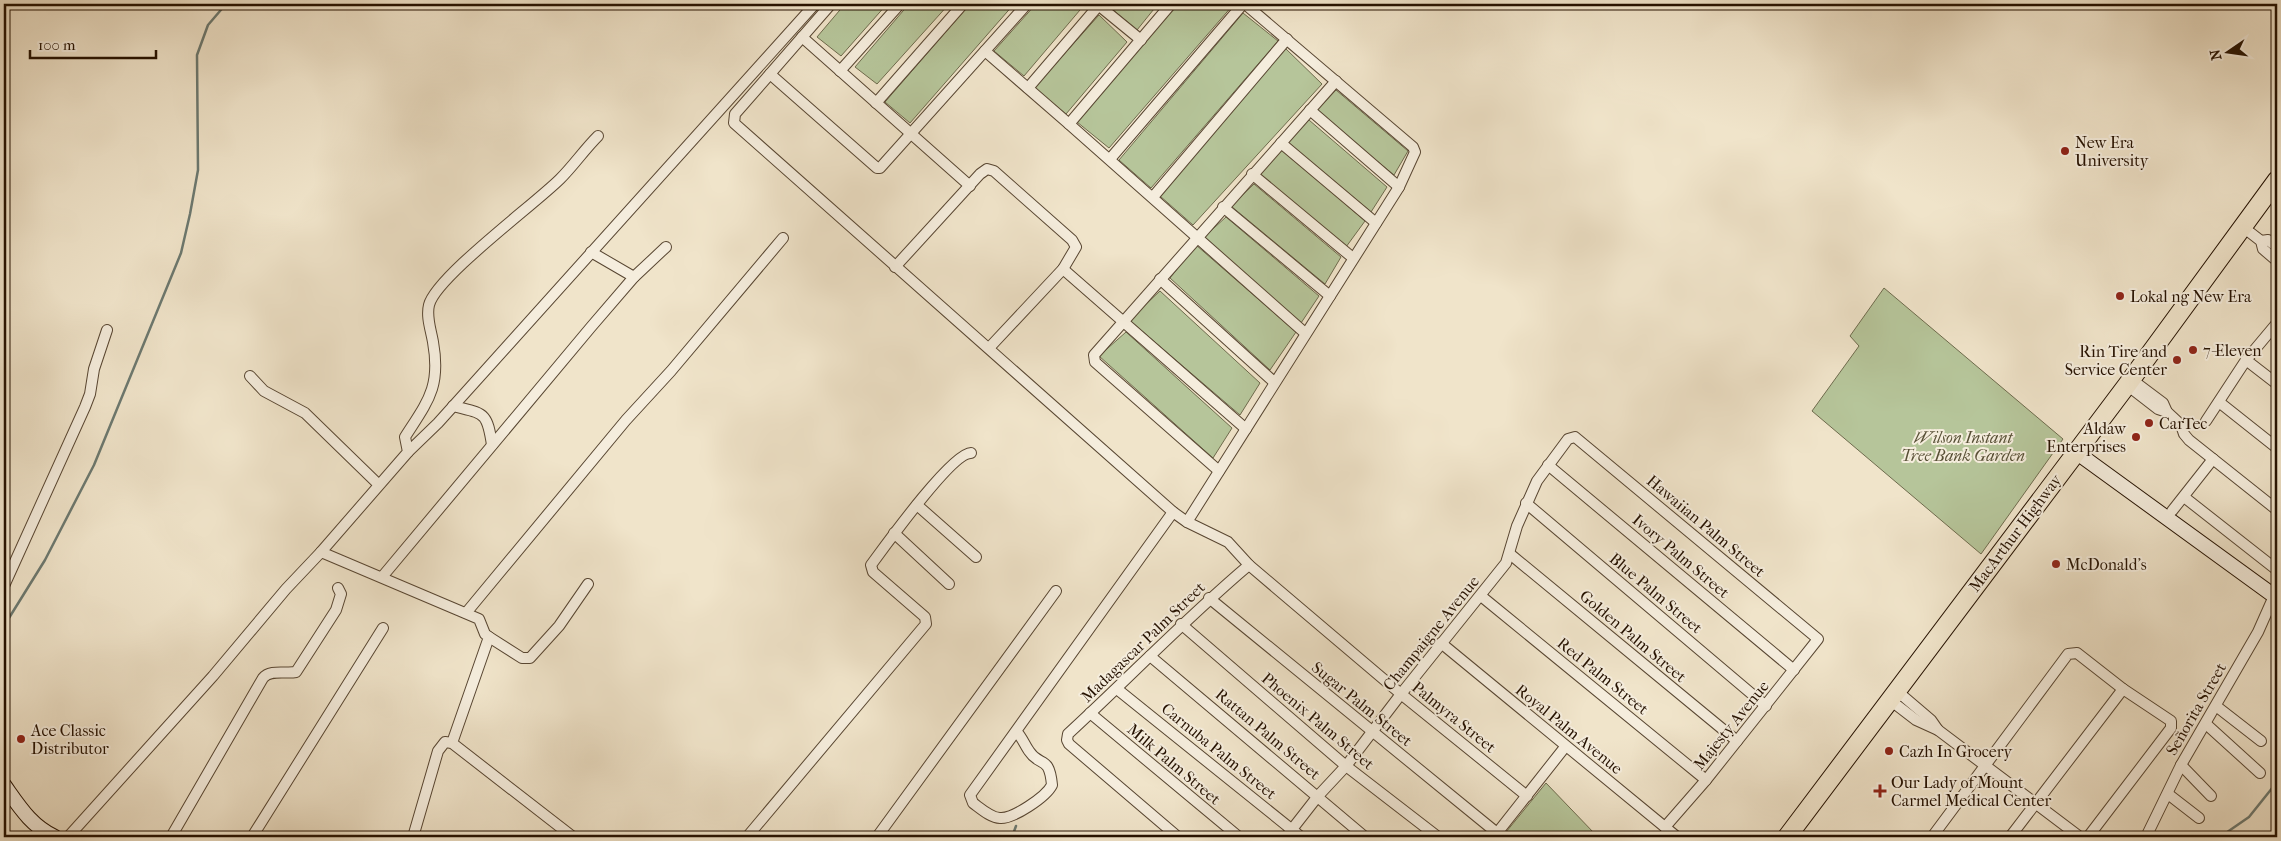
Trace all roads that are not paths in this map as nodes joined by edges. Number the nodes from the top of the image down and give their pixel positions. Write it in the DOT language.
graph roads {
  1 [pos="815,4"];
  2 [pos="832,4"];
  3 [pos="900,4"];
  4 [pos="963,4"];
  5 [pos="1027,4"];
  6 [pos="1098,4"];
  7 [pos="1171,4"];
  8 [pos="1244,4"];
  9 [pos="802,37"];
  10 [pos="1287,39"];
  11 [pos="1141,40"];
  12 [pos="985,51"];
  13 [pos="840,71"];
  14 [pos="770,74"];
  15 [pos="1336,81"];
  16 [pos="1028,88"];
  17 [pos="876,103"];
  18 [pos="1310,110"];
  19 [pos="1069,124"];
  20 [pos="911,135"];
  21 [pos="598,136"];
  22 [pos="1281,143"];
  23 [pos="1110,159"];
  24 [pos="1252,174"];
  25 [pos="2277,180"];
  26 [pos="970,186"];
  27 [pos="1399,187"];
  28 [pos="1152,197"];
  29 [pos="1223,206"];
  30 [pos="1376,223"];
  31 [pos="2243,227"];
  32 [pos="1197,237"];
  33 [pos="783,238"];
  34 [pos="666,247"];
  35 [pos="591,252"];
  36 [pos="2275,252"];
  37 [pos="1353,258"];
  38 [pos="895,267"];
  39 [pos="1063,269"];
  40 [pos="634,277"];
  41 [pos="1160,279"];
  42 [pos="1330,296"];
  43 [pos="1122,322"];
  44 [pos="2276,326"];
  45 [pos="107,330"];
  46 [pos="1305,333"];
  47 [pos="989,348"];
  48 [pos="2246,360"];
  49 [pos="250,376"];
  50 [pos="1274,382"];
  51 [pos="2129,382"];
  52 [pos="2277,384"];
  53 [pos="2219,402"];
  54 [pos="453,406"];
  55 [pos="2206,421"];
  56 [pos="1246,430"];
  57 [pos="1575,437"];
  58 [pos="492,445"];
  59 [pos="2277,448"];
  60 [pos="408,452"];
  61 [pos="2076,452"];
  62 [pos="970,453"];
  63 [pos="2213,459"];
  64 [pos="1548,465"];
  65 [pos="1219,471"];
  66 [pos="378,484"];
  67 [pos="2184,497"];
  68 [pos="1526,503"];
  69 [pos="917,505"];
  70 [pos="2277,510"];
  71 [pos="2172,511"];
  72 [pos="1173,512"];
  73 [pos="1187,522"];
  74 [pos="894,532"];
  75 [pos="321,552"];
  76 [pos="1510,554"];
  77 [pos="976,556"];
  78 [pos="1248,565"];
  79 [pos="2277,570"];
  80 [pos="382,577"];
  81 [pos="588,584"];
  82 [pos="949,584"];
  83 [pos="4,586"];
  84 [pos="338,588"];
  85 [pos="1056,591"];
  86 [pos="1481,596"];
  87 [pos="2276,597"];
  88 [pos="1209,598"];
  89 [pos="466,613"];
  90 [pos="1181,624"];
  91 [pos="383,628"];
  92 [pos="489,638"];
  93 [pos="1818,639"];
  94 [pos="1441,643"];
  95 [pos="1150,656"];
  96 [pos="1794,670"];
  97 [pos="1117,689"];
  98 [pos="2123,689"];
  99 [pos="1401,694"];
  100 [pos="1893,696"];
  101 [pos="1766,706"];
  102 [pos="2216,706"];
  103 [pos="1090,713"];
  104 [pos="2206,724"];
  105 [pos="1016,731"];
  106 [pos="1372,732"];
  107 [pos="2261,740"];
  108 [pos="1737,741"];
  109 [pos="452,743"];
  110 [pos="1565,746"];
  111 [pos="1985,764"];
  112 [pos="2181,765"];
  113 [pos="1346,766"];
  114 [pos="2260,773"];
  115 [pos="1706,780"];
  116 [pos="4,785"];
  117 [pos="2168,794"];
  118 [pos="1318,796"];
  119 [pos="1527,796"];
  120 [pos="2211,796"];
  121 [pos="2036,804"];
  122 [pos="2199,818"];
  123 [pos="1665,827"];
  124 [pos="38,834"];
  125 [pos="1289,834"];
  126 [pos="1495,835"];
  127 [pos="751,836"];
  128 [pos="55,837"];
  129 [pos="68,837"];
  130 [pos="171,837"];
  131 [pos="252,837"];
  132 [pos="413,837"];
  133 [pos="573,837"];
  134 [pos="877,837"];
  135 [pos="1178,837"];
  136 [pos="1239,837"];
  137 [pos="1302,837"];
  138 [pos="1365,837"];
  139 [pos="1438,837"];
  140 [pos="1678,837"];
  141 [pos="1787,837"];
  142 [pos="1932,837"];
  143 [pos="2010,837"];
  144 [pos="2080,837"];
  145 [pos="2088,837"];
  146 [pos="2146,837"];
  1 -- 35 [label="street"];
  2 -- 9 [label="street, Palmyra Street"];
  3 -- 13 [label="street"];
  4 -- 17 [label="street"];
  5 -- 12 [label="street"];
  6 -- 11 [label="street"];
  6 -- 16 [label="street"];
  7 -- 11 [label="street"];
  8 -- 10 [label="street"];
  8 -- 23 [label="street"];
  9 -- 13 [label="street"];
  9 -- 14 [label="street, Palmyra Street"];
  10 -- 15 [label="street"];
  10 -- 28 [label="street"];
  11 -- 19 [label="street"];
  12 -- 16 [label="street"];
  12 -- 20 [label="street"];
  13 -- 17 [label="street"];
  14 -- 20 [label="street"];
  14 -- 38 [label="street, Palmyra Street"];
  15 -- 18 [label="street"];
  15 -- 27 [label="street"];
  16 -- 19 [label="street"];
  17 -- 20 [label="street"];
  18 -- 22 [label="street"];
  18 -- 27 [label="street"];
  19 -- 23 [label="street"];
  20 -- 26 [label="street"];
  21 -- 60 [label="street"];
  22 -- 24 [label="street"];
  22 -- 30 [label="street"];
  23 -- 28 [label="street"];
  24 -- 29 [label="street"];
  24 -- 37 [label="street"];
  25 -- 31 [label="highway, MacArthur Highway"];
  26 -- 38 [label="street"];
  26 -- 39 [label="street"];
  27 -- 30 [label="street"];
  28 -- 32 [label="street"];
  29 -- 32 [label="street"];
  29 -- 42 [label="street"];
  30 -- 37 [label="street"];
  31 -- 36 [label="street"];
  31 -- 51 [label="highway, MacArthur Highway"];
  32 -- 41 [label="street"];
  32 -- 46 [label="street"];
  33 -- 89 [label="street"];
  34 -- 40 [label="street"];
  35 -- 40 [label="street"];
  35 -- 54 [label="street"];
  37 -- 42 [label="street"];
  38 -- 47 [label="street, Palmyra Street"];
  39 -- 43 [label="street"];
  39 -- 47 [label="street"];
  40 -- 58 [label="street"];
  41 -- 43 [label="street"];
  41 -- 50 [label="street"];
  42 -- 46 [label="street"];
  43 -- 56 [label="street"];
  43 -- 65 [label="street"];
  44 -- 48 [label="street"];
  45 -- 83 [label="street"];
  46 -- 50 [label="street"];
  47 -- 72 [label="street, Palmyra Street"];
  48 -- 52 [label="street"];
  48 -- 53 [label="street"];
  49 -- 66 [label="street"];
  50 -- 56 [label="street"];
  51 -- 61 [label="highway, MacArthur Highway"];
  51 -- 63 [label="street"];
  53 -- 55 [label="street"];
  53 -- 59 [label="street"];
  54 -- 58 [label="street"];
  54 -- 60 [label="street"];
  56 -- 65 [label="street"];
  57 -- 64 [label="street, Champaigne Avenue"];
  57 -- 93 [label="street, Hawaiian Palm Street"];
  58 -- 80 [label="street"];
  60 -- 66 [label="street"];
  61 -- 87 [label="street"];
  61 -- 100 [label="highway, MacArthur Highway"];
  62 -- 69 [label="street"];
  63 -- 67 [label="street"];
  63 -- 70 [label="street"];
  64 -- 68 [label="street, Champaigne Avenue"];
  64 -- 96 [label="street, Ivory Palm Street"];
  65 -- 73 [label="street"];
  66 -- 75 [label="street"];
  67 -- 71 [label="street"];
  67 -- 79 [label="street"];
  68 -- 76 [label="street, Champaigne Avenue"];
  68 -- 101 [label="street, Blue Palm Street"];
  69 -- 74 [label="street"];
  69 -- 77 [label="street"];
  72 -- 73 [label="street, Palmyra Street"];
  72 -- 105 [label="street"];
  73 -- 78 [label="street, Palmyra Street"];
  74 -- 82 [label="street"];
  74 -- 127 [label="street"];
  75 -- 80 [label="street"];
  75 -- 129 [label="street"];
  76 -- 86 [label="street, Champaigne Avenue"];
  76 -- 108 [label="street, Golden Palm Street"];
  78 -- 88 [label="street, Madagascar Palm Street"];
  78 -- 99 [label="street, Palmyra Street"];
  80 -- 89 [label="street"];
  81 -- 92 [label="street"];
  84 -- 130 [label="street"];
  85 -- 134 [label="street"];
  86 -- 94 [label="street, Champaigne Avenue"];
  86 -- 115 [label="street, Red Palm Street"];
  87 -- 102 [label="street, Señorita Street"];
  88 -- 90 [label="street, Madagascar Palm Street"];
  88 -- 106 [label="street, Sugar Palm Street"];
  89 -- 92 [label="street"];
  90 -- 95 [label="street, Madagascar Palm Street"];
  90 -- 113 [label="street, Phoenix Palm Street"];
  91 -- 131 [label="street"];
  92 -- 109 [label="street"];
  93 -- 96 [label="street, Majesty Avenue"];
  94 -- 99 [label="street, Champaigne Avenue"];
  94 -- 110 [label="street, Royal Palm Avenue"];
  95 -- 97 [label="street, Madagascar Palm Street"];
  95 -- 118 [label="street, Rattan Palm Street"];
  96 -- 101 [label="street, Majesty Avenue"];
  97 -- 103 [label="street, Madagascar Palm Street"];
  97 -- 125 [label="street, Carnuba Palm Street"];
  98 -- 111 [label="street"];
  98 -- 121 [label="street"];
  98 -- 145 [label="street"];
  99 -- 106 [label="street, Champaigne Avenue"];
  99 -- 119 [label="street, Palmyra Street"];
  100 -- 111 [label="street"];
  100 -- 141 [label="highway, MacArthur Highway"];
  101 -- 108 [label="street, Majesty Avenue"];
  102 -- 104 [label="street, Señorita Street"];
  102 -- 107 [label="street"];
  103 -- 135 [label="street, Madagascar Palm Street"];
  103 -- 136 [label="street, Milk Palm Street"];
  104 -- 112 [label="street, Señorita Street"];
  104 -- 114 [label="street"];
  105 -- 105 [label="street"];
  106 -- 113 [label="street, Champaigne Avenue"];
  106 -- 126 [label="street, Sugar Palm Street"];
  108 -- 115 [label="street, Majesty Avenue"];
  109 -- 132 [label="street"];
  109 -- 133 [label="street"];
  110 -- 119 [label="street"];
  110 -- 123 [label="street, Royal Palm Avenue"];
  111 -- 121 [label="street"];
  111 -- 142 [label="street"];
  112 -- 117 [label="street, Señorita Street"];
  112 -- 120 [label="street"];
  113 -- 118 [label="street, Champaigne Avenue"];
  113 -- 139 [label="street, Phoenix Palm Street"];
  115 -- 123 [label="street, Majesty Avenue"];
  116 -- 124 [label="street"];
  117 -- 122 [label="street"];
  117 -- 146 [label="street, Señorita Street"];
  118 -- 125 [label="street, Champaigne Avenue"];
  118 -- 138 [label="street, Rattan Palm Street"];
  119 -- 126 [label="street"];
  121 -- 143 [label="street"];
  121 -- 144 [label="street"];
  123 -- 140 [label="street, Royal Palm Avenue"];
  124 -- 128 [label="street"];
  125 -- 137 [label="street, Carnuba Palm Street"];
}
